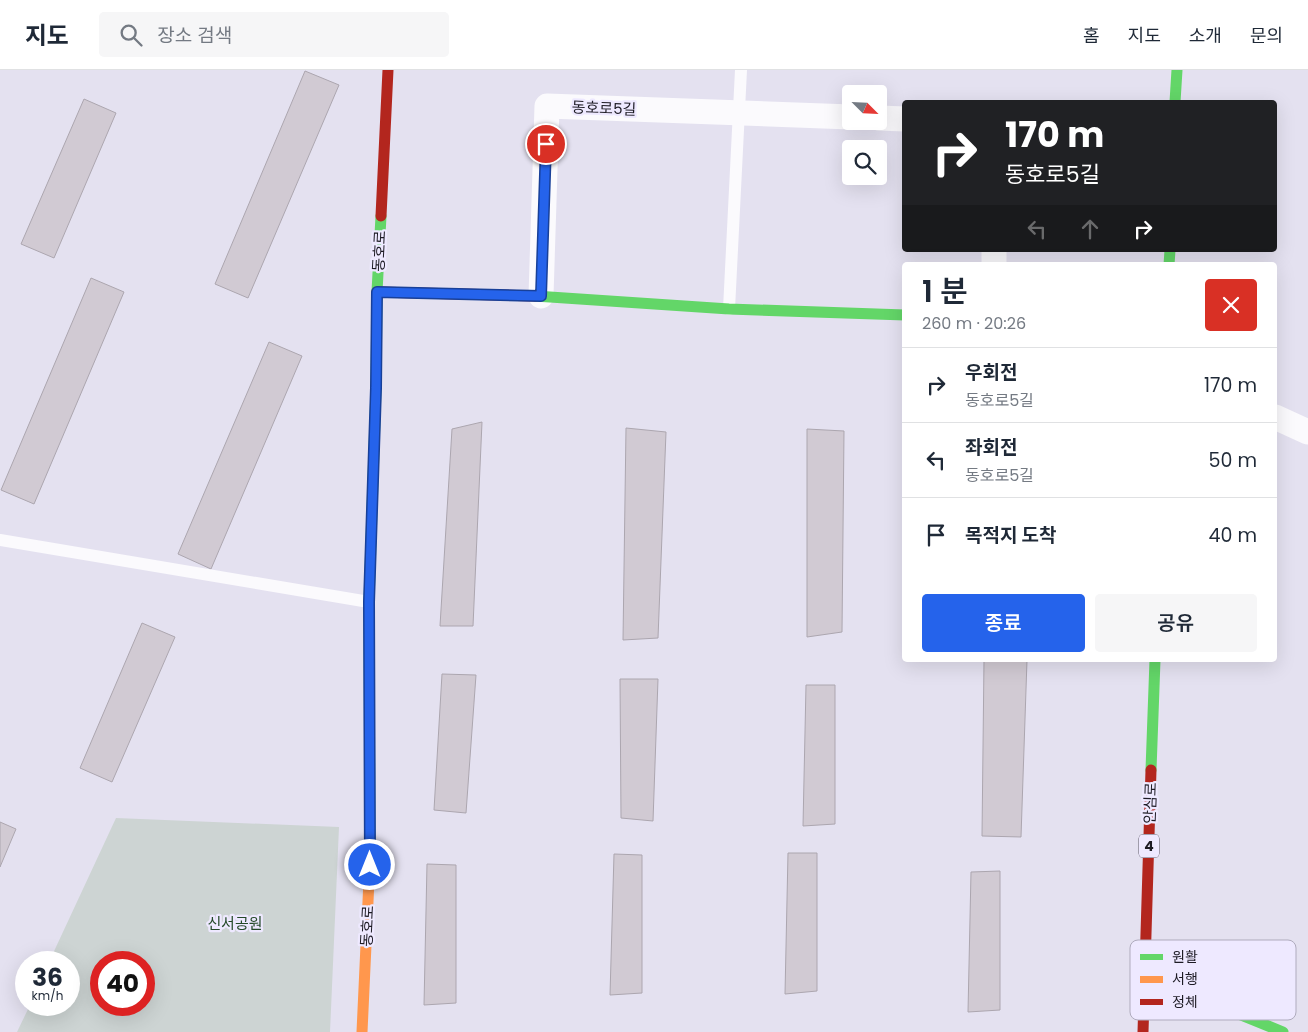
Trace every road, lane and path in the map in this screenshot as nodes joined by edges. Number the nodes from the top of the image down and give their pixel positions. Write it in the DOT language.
graph roads {
  1 [pos="388,70"];
  2 [pos="741,70"];
  3 [pos="1177,70"];
  4 [pos="1176,100"];
  5 [pos="738,113"];
  6 [pos="842,117"];
  7 [pos="888,118"];
  8 [pos="902,119"];
  9 [pos="377,292"];
  10 [pos="541,296"];
  11 [pos="729,309"];
  12 [pos="902,315"];
  13 [pos="1277,417"];
  14 [pos="1308,432"];
  15 [pos="0,540"];
  16 [pos="369,602"];
  17 [pos="1155,662"];
  18 [pos="1146,940"];
  19 [pos="1253,1020"];
  20 [pos="362,1032"];
  21 [pos="1283,1032"];
  1 -- 9 [label="street, 동호로"];
  2 -- 5 [label="lane"];
  3 -- 4 [label="street"];
  5 -- 6 [label="street, 동호로5길"];
  5 -- 10 [label="street, 동호로5길"];
  5 -- 11 [label="lane"];
  7 -- 8 [label="street"];
  9 -- 10 [label="street"];
  9 -- 16 [label="street, 동호로"];
  10 -- 11 [label="street"];
  11 -- 12 [label="street"];
  13 -- 14 [label="street"];
  15 -- 16 [label="lane"];
  16 -- 20 [label="street, 동호로"];
  17 -- 18 [label="street, 안심로 / 4"];
  19 -- 21 [label="street"];
}
